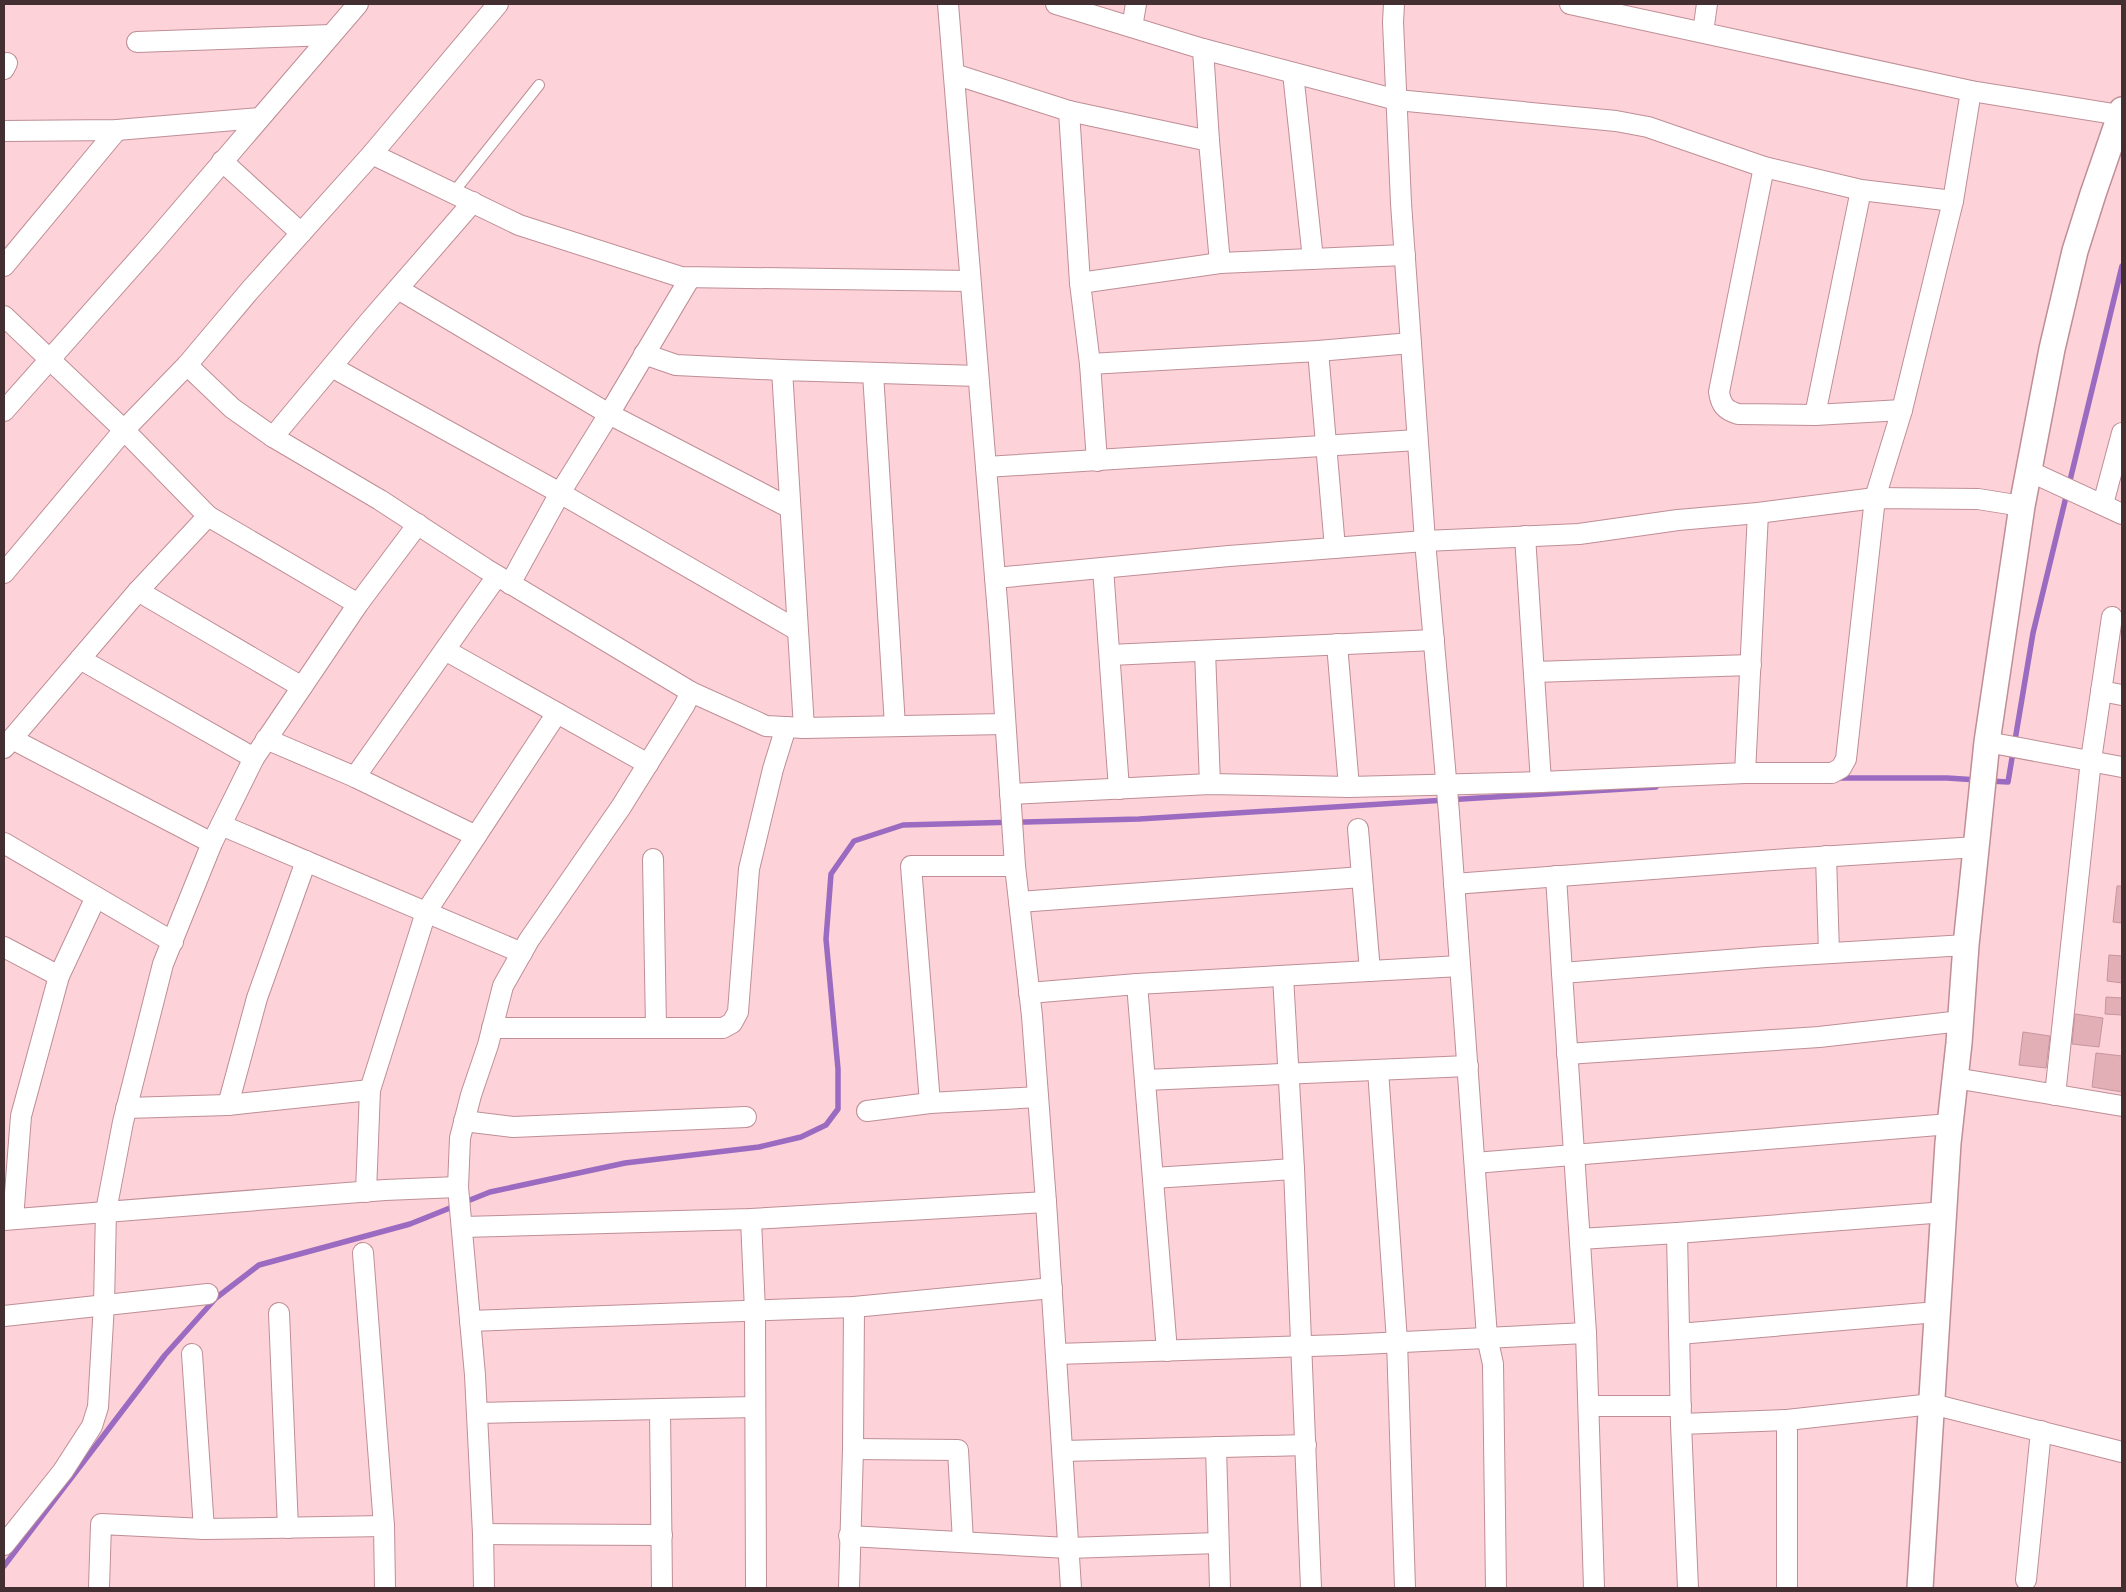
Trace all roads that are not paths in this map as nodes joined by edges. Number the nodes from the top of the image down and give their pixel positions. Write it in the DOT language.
graph roads {
  1 [pos="358,4"];
  2 [pos="498,4"];
  3 [pos="948,4"];
  4 [pos="1056,4"];
  5 [pos="1136,4"];
  6 [pos="1394,4"];
  7 [pos="1570,4"];
  8 [pos="1707,4"];
  9 [pos="1132,27"];
  10 [pos="1703,32"];
  11 [pos="331,35"];
  12 [pos="137,42"];
  13 [pos="1203,49"];
  14 [pos="1293,73"];
  15 [pos="954,74"];
  16 [pos="539,85"];
  17 [pos="1971,92"];
  18 [pos="1397,100"];
  19 [pos="1069,111"];
  20 [pos="2121,113"];
  21 [pos="259,118"];
  22 [pos="117,130"];
  23 [pos="4,131"];
  24 [pos="1209,141"];
  25 [pos="372,154"];
  26 [pos="222,161"];
  27 [pos="1764,167"];
  28 [pos="1860,190"];
  29 [pos="453,193"];
  30 [pos="1953,201"];
  31 [pos="472,202"];
  32 [pos="301,233"];
  33 [pos="1405,256"];
  34 [pos="1313,260"];
  35 [pos="1220,264"];
  36 [pos="4,266"];
  37 [pos="690,278"];
  38 [pos="970,281"];
  39 [pos="1080,282"];
  40 [pos="398,289"];
  41 [pos="4,316"];
  42 [pos="1411,343"];
  43 [pos="1318,351"];
  44 [pos="644,354"];
  45 [pos="48,359"];
  46 [pos="1090,364"];
  47 [pos="187,366"];
  48 [pos="332,367"];
  49 [pos="782,370"];
  50 [pos="873,372"];
  51 [pos="978,376"];
  52 [pos="1902,410"];
  53 [pos="4,411"];
  54 [pos="608,414"];
  55 [pos="1815,415"];
  56 [pos="124,430"];
  57 [pos="2122,433"];
  58 [pos="273,437"];
  59 [pos="1418,440"];
  60 [pos="1326,445"];
  61 [pos="1097,461"];
  62 [pos="986,467"];
  63 [pos="2029,471"];
  64 [pos="560,493"];
  65 [pos="1875,498"];
  66 [pos="2103,504"];
  67 [pos="2022,506"];
  68 [pos="790,508"];
  69 [pos="1758,513"];
  70 [pos="2122,514"];
  71 [pos="208,516"];
  72 [pos="418,524"];
  73 [pos="1525,536"];
  74 [pos="1424,541"];
  75 [pos="1335,548"];
  76 [pos="1103,568"];
  77 [pos="4,573"];
  78 [pos="995,578"];
  79 [pos="504,580"];
  80 [pos="138,591"];
  81 [pos="358,604"];
  82 [pos="2112,617"];
  83 [pos="797,630"];
  84 [pos="1434,640"];
  85 [pos="1337,644"];
  86 [pos="445,650"];
  87 [pos="1205,651"];
  88 [pos="1110,656"];
  89 [pos="80,660"];
  90 [pos="1751,665"];
  91 [pos="1534,672"];
  92 [pos="302,687"];
  93 [pos="2101,691"];
  94 [pos="691,692"];
  95 [pos="2122,695"];
  96 [pos="557,713"];
  97 [pos="1004,724"];
  98 [pos="895,726"];
  99 [pos="795,728"];
  100 [pos="266,739"];
  101 [pos="8,743"];
  102 [pos="2005,745"];
  103 [pos="254,758"];
  104 [pos="2091,760"];
  105 [pos="648,764"];
  106 [pos="2122,767"];
  107 [pos="1745,774"];
  108 [pos="355,778"];
  109 [pos="1541,782"];
  110 [pos="1210,784"];
  111 [pos="1349,787"];
  112 [pos="1119,789"];
  113 [pos="1447,795"];
  114 [pos="1011,813"];
  115 [pos="221,825"];
  116 [pos="1358,829"];
  117 [pos="476,836"];
  118 [pos="4,843"];
  119 [pos="212,843"];
  120 [pos="1977,847"];
  121 [pos="1826,856"];
  122 [pos="653,858"];
  123 [pos="306,861"];
  124 [pos="1015,866"];
  125 [pos="1556,876"];
  126 [pos="1362,877"];
  127 [pos="1454,884"];
  128 [pos="96,897"];
  129 [pos="1019,902"];
  130 [pos="426,912"];
  131 [pos="172,942"];
  132 [pos="1966,945"];
  133 [pos="4,947"];
  134 [pos="522,953"];
  135 [pos="1829,953"];
  136 [pos="1460,966"];
  137 [pos="1370,971"];
  138 [pos="1562,973"];
  139 [pos="59,976"];
  140 [pos="1283,976"];
  141 [pos="1137,984"];
  142 [pos="1029,993"];
  143 [pos="1961,1021"];
  144 [pos="656,1027"];
  145 [pos="492,1028"];
  146 [pos="1567,1054"];
  147 [pos="1468,1066"];
  148 [pos="1378,1070"];
  149 [pos="1288,1074"];
  150 [pos="1955,1078"];
  151 [pos="1145,1080"];
  152 [pos="370,1090"];
  153 [pos="2055,1095"];
  154 [pos="1038,1097"];
  155 [pos="930,1103"];
  156 [pos="228,1105"];
  157 [pos="2122,1106"];
  158 [pos="126,1108"];
  159 [pos="867,1111"];
  160 [pos="12,1116"];
  161 [pos="746,1117"];
  162 [pos="464,1120"];
  163 [pos="1950,1124"];
  164 [pos="1573,1154"];
  165 [pos="1475,1163"];
  166 [pos="1294,1169"];
  167 [pos="1153,1178"];
  168 [pos="366,1192"];
  169 [pos="1046,1202"];
  170 [pos="461,1207"];
  171 [pos="106,1211"];
  172 [pos="1945,1212"];
  173 [pos="751,1218"];
  174 [pos="9,1220"];
  175 [pos="1677,1233"];
  176 [pos="1580,1239"];
  177 [pos="363,1253"];
  178 [pos="1052,1288"];
  179 [pos="208,1294"];
  180 [pos="104,1304"];
  181 [pos="854,1307"];
  182 [pos="755,1311"];
  183 [pos="279,1312"];
  184 [pos="1937,1312"];
  185 [pos="4,1316"];
  186 [pos="470,1322"];
  187 [pos="1586,1333"];
  188 [pos="1679,1334"];
  189 [pos="1487,1337"];
  190 [pos="1397,1342"];
  191 [pos="1302,1346"];
  192 [pos="1167,1351"];
  193 [pos="192,1354"];
  194 [pos="1056,1354"];
  195 [pos="1932,1404"];
  196 [pos="1590,1406"];
  197 [pos="756,1407"];
  198 [pos="660,1410"];
  199 [pos="477,1413"];
  200 [pos="1681,1415"];
  201 [pos="1787,1420"];
  202 [pos="2041,1431"];
  203 [pos="1306,1445"];
  204 [pos="1216,1448"];
  205 [pos="853,1449"];
  206 [pos="1062,1452"];
  207 [pos="2122,1452"];
  208 [pos="384,1526"];
  209 [pos="288,1528"];
  210 [pos="204,1529"];
  211 [pos="484,1534"];
  212 [pos="662,1535"];
  213 [pos="849,1536"];
  214 [pos="963,1542"];
  215 [pos="1218,1543"];
  216 [pos="4,1545"];
  217 [pos="1068,1548"];
  218 [pos="2026,1580"];
  219 [pos="99,1588"];
  220 [pos="385,1588"];
  221 [pos="484,1588"];
  222 [pos="662,1588"];
  223 [pos="756,1588"];
  224 [pos="849,1588"];
  225 [pos="1071,1588"];
  226 [pos="1220,1588"];
  227 [pos="1311,1588"];
  228 [pos="1405,1588"];
  229 [pos="1496,1588"];
  230 [pos="1594,1588"];
  231 [pos="1688,1588"];
  232 [pos="1787,1588"];
  233 [pos="1920,1588"];
  1 -- 11 [label="street"];
  2 -- 25 [label="street"];
  3 -- 15 [label="street"];
  4 -- 9 [label="street"];
  5 -- 9 [label="street"];
  6 -- 18 [label="street"];
  7 -- 10 [label="street"];
  8 -- 10 [label="street"];
  9 -- 13 [label="street"];
  10 -- 17 [label="street"];
  11 -- 12 [label="street"];
  11 -- 21 [label="street"];
  13 -- 14 [label="street"];
  13 -- 24 [label="street"];
  14 -- 18 [label="street"];
  14 -- 34 [label="street"];
  15 -- 19 [label="street"];
  15 -- 38 [label="street"];
  16 -- 29 [label="lane"];
  17 -- 20 [label="street"];
  17 -- 30 [label="street"];
  18 -- 27 [label="street"];
  18 -- 33 [label="street"];
  19 -- 24 [label="street"];
  19 -- 39 [label="street"];
  20 -- 63 [label="street"];
  21 -- 22 [label="street"];
  21 -- 26 [label="street"];
  22 -- 23 [label="street"];
  22 -- 36 [label="street"];
  24 -- 35 [label="street"];
  25 -- 29 [label="street"];
  25 -- 32 [label="street"];
  26 -- 32 [label="street"];
  26 -- 45 [label="street"];
  27 -- 28 [label="street"];
  27 -- 55 [label="street"];
  28 -- 30 [label="street"];
  28 -- 55 [label="street"];
  29 -- 31 [label="street"];
  30 -- 52 [label="street"];
  31 -- 37 [label="street"];
  31 -- 40 [label="street"];
  32 -- 47 [label="street"];
  33 -- 34 [label="street"];
  33 -- 42 [label="street"];
  34 -- 35 [label="street"];
  35 -- 39 [label="street"];
  37 -- 38 [label="street"];
  37 -- 44 [label="street"];
  38 -- 51 [label="street"];
  39 -- 46 [label="street"];
  40 -- 48 [label="street"];
  40 -- 54 [label="street"];
  41 -- 45 [label="street"];
  42 -- 43 [label="street"];
  42 -- 59 [label="street"];
  43 -- 46 [label="street"];
  43 -- 60 [label="street"];
  44 -- 49 [label="street"];
  44 -- 54 [label="street"];
  45 -- 53 [label="street"];
  45 -- 56 [label="street"];
  46 -- 61 [label="street"];
  47 -- 56 [label="street"];
  47 -- 58 [label="street"];
  48 -- 58 [label="street"];
  48 -- 64 [label="street"];
  49 -- 50 [label="street"];
  49 -- 68 [label="street"];
  50 -- 51 [label="street"];
  50 -- 98 [label="street"];
  51 -- 62 [label="street"];
  52 -- 55 [label="street"];
  52 -- 65 [label="street"];
  54 -- 64 [label="street"];
  54 -- 68 [label="street"];
  56 -- 71 [label="street"];
  56 -- 77 [label="street"];
  57 -- 66 [label="street"];
  58 -- 72 [label="street"];
  59 -- 60 [label="street"];
  59 -- 74 [label="street"];
  60 -- 61 [label="street"];
  60 -- 75 [label="street"];
  61 -- 62 [label="street"];
  62 -- 78 [label="street"];
  63 -- 66 [label="street"];
  63 -- 67 [label="street"];
  64 -- 79 [label="street"];
  64 -- 83 [label="street"];
  65 -- 67 [label="street"];
  65 -- 69 [label="street"];
  65 -- 107 [label="street"];
  66 -- 70 [label="street"];
  67 -- 102 [label="street"];
  68 -- 83 [label="street"];
  69 -- 73 [label="street"];
  69 -- 90 [label="street"];
  71 -- 80 [label="street"];
  71 -- 81 [label="street"];
  72 -- 79 [label="street"];
  72 -- 81 [label="street"];
  73 -- 74 [label="street"];
  73 -- 91 [label="street"];
  74 -- 75 [label="street"];
  74 -- 84 [label="street"];
  75 -- 76 [label="street"];
  76 -- 78 [label="street"];
  76 -- 88 [label="street"];
  78 -- 97 [label="street"];
  79 -- 86 [label="street"];
  79 -- 94 [label="street"];
  80 -- 89 [label="street"];
  80 -- 92 [label="street"];
  81 -- 92 [label="street"];
  82 -- 93 [label="street"];
  83 -- 99 [label="street"];
  84 -- 85 [label="street"];
  84 -- 113 [label="street"];
  85 -- 87 [label="street"];
  85 -- 111 [label="street"];
  86 -- 96 [label="street"];
  86 -- 108 [label="street"];
  87 -- 88 [label="street"];
  87 -- 110 [label="street"];
  88 -- 112 [label="street"];
  89 -- 101 [label="street"];
  89 -- 103 [label="street"];
  90 -- 91 [label="street"];
  90 -- 107 [label="street"];
  91 -- 109 [label="street"];
  92 -- 100 [label="street"];
  93 -- 95 [label="street"];
  93 -- 104 [label="street"];
  94 -- 99 [label="street"];
  94 -- 105 [label="street"];
  96 -- 105 [label="street"];
  96 -- 117 [label="street"];
  97 -- 98 [label="street"];
  97 -- 114 [label="street"];
  98 -- 99 [label="street"];
  99 -- 144 [label="street"];
  100 -- 103 [label="street"];
  100 -- 108 [label="street"];
  101 -- 119 [label="street"];
  102 -- 104 [label="street"];
  102 -- 120 [label="street"];
  103 -- 115 [label="street"];
  104 -- 106 [label="street"];
  104 -- 153 [label="street"];
  105 -- 134 [label="street"];
  107 -- 109 [label="street"];
  108 -- 117 [label="street"];
  109 -- 113 [label="street"];
  110 -- 111 [label="street"];
  110 -- 112 [label="street"];
  111 -- 113 [label="street"];
  112 -- 114 [label="street"];
  113 -- 127 [label="street"];
  114 -- 124 [label="street"];
  115 -- 119 [label="street"];
  115 -- 123 [label="street"];
  116 -- 126 [label="street"];
  117 -- 130 [label="street"];
  118 -- 128 [label="street"];
  119 -- 131 [label="street"];
  120 -- 121 [label="street"];
  120 -- 132 [label="street"];
  121 -- 125 [label="street"];
  121 -- 135 [label="street"];
  122 -- 144 [label="street"];
  123 -- 130 [label="street"];
  123 -- 156 [label="street"];
  124 -- 129 [label="street"];
  124 -- 155 [label="street"];
  125 -- 127 [label="street"];
  125 -- 138 [label="street"];
  126 -- 129 [label="street"];
  126 -- 137 [label="street"];
  127 -- 136 [label="street"];
  128 -- 131 [label="street"];
  128 -- 139 [label="street"];
  129 -- 142 [label="street"];
  130 -- 134 [label="street"];
  130 -- 152 [label="street"];
  131 -- 158 [label="street"];
  132 -- 135 [label="street"];
  132 -- 143 [label="street"];
  133 -- 139 [label="street"];
  134 -- 145 [label="street"];
  135 -- 138 [label="street"];
  136 -- 137 [label="street"];
  136 -- 147 [label="street"];
  137 -- 140 [label="street"];
  138 -- 146 [label="street"];
  139 -- 160 [label="street"];
  140 -- 141 [label="street"];
  140 -- 149 [label="street"];
  141 -- 142 [label="street"];
  141 -- 151 [label="street"];
  142 -- 154 [label="street"];
  143 -- 146 [label="street"];
  143 -- 150 [label="street"];
  144 -- 145 [label="street"];
  145 -- 162 [label="street"];
  146 -- 164 [label="street"];
  147 -- 148 [label="street"];
  147 -- 165 [label="street"];
  148 -- 149 [label="street"];
  148 -- 190 [label="street"];
  149 -- 151 [label="street"];
  149 -- 166 [label="street"];
  150 -- 153 [label="street"];
  150 -- 163 [label="street"];
  151 -- 167 [label="street"];
  152 -- 156 [label="street"];
  152 -- 168 [label="street"];
  153 -- 157 [label="street"];
  154 -- 155 [label="street"];
  154 -- 169 [label="street"];
  155 -- 159 [label="street"];
  156 -- 158 [label="street"];
  158 -- 171 [label="street"];
  160 -- 174 [label="street"];
  161 -- 162 [label="street"];
  162 -- 170 [label="street"];
  163 -- 164 [label="street"];
  163 -- 172 [label="street"];
  164 -- 165 [label="street"];
  164 -- 176 [label="street"];
  165 -- 189 [label="street"];
  166 -- 167 [label="street"];
  166 -- 191 [label="street"];
  167 -- 192 [label="street"];
  168 -- 170 [label="street"];
  168 -- 171 [label="street"];
  169 -- 173 [label="street"];
  169 -- 178 [label="street"];
  170 -- 173 [label="street"];
  170 -- 186 [label="street"];
  171 -- 174 [label="street"];
  171 -- 180 [label="street"];
  172 -- 175 [label="street"];
  172 -- 184 [label="street"];
  173 -- 182 [label="street"];
  175 -- 176 [label="street"];
  175 -- 188 [label="street"];
  176 -- 187 [label="street"];
  177 -- 208 [label="street"];
  178 -- 181 [label="street"];
  178 -- 194 [label="street"];
  179 -- 180 [label="street"];
  180 -- 185 [label="street"];
  180 -- 216 [label="street"];
  181 -- 182 [label="street"];
  181 -- 205 [label="street"];
  182 -- 186 [label="street"];
  182 -- 197 [label="street"];
  183 -- 209 [label="street"];
  184 -- 188 [label="street"];
  184 -- 195 [label="street"];
  186 -- 199 [label="street"];
  187 -- 189 [label="street"];
  187 -- 196 [label="street"];
  188 -- 200 [label="street"];
  189 -- 190 [label="street"];
  189 -- 229 [label="street"];
  190 -- 191 [label="street"];
  190 -- 228 [label="street"];
  191 -- 192 [label="street"];
  191 -- 203 [label="street"];
  192 -- 194 [label="street"];
  193 -- 210 [label="street"];
  194 -- 206 [label="street"];
  195 -- 201 [label="street"];
  195 -- 202 [label="street"];
  195 -- 233 [label="street"];
  196 -- 200 [label="street"];
  196 -- 230 [label="street"];
  197 -- 198 [label="street"];
  197 -- 223 [label="street"];
  198 -- 199 [label="street"];
  198 -- 212 [label="street"];
  199 -- 211 [label="street"];
  200 -- 201 [label="street"];
  200 -- 231 [label="street"];
  201 -- 232 [label="street"];
  202 -- 207 [label="street"];
  202 -- 218 [label="street"];
  203 -- 204 [label="street"];
  203 -- 227 [label="street"];
  204 -- 206 [label="street"];
  204 -- 215 [label="street"];
  205 -- 213 [label="street"];
  205 -- 214 [label="street"];
  206 -- 217 [label="street"];
  208 -- 209 [label="street"];
  208 -- 220 [label="street"];
  209 -- 210 [label="street"];
  210 -- 219 [label="street"];
  211 -- 212 [label="street"];
  211 -- 221 [label="street"];
  212 -- 222 [label="street"];
  213 -- 214 [label="street"];
  213 -- 224 [label="street"];
  214 -- 217 [label="street"];
  215 -- 217 [label="street"];
  215 -- 226 [label="street"];
  217 -- 225 [label="street"];
}
